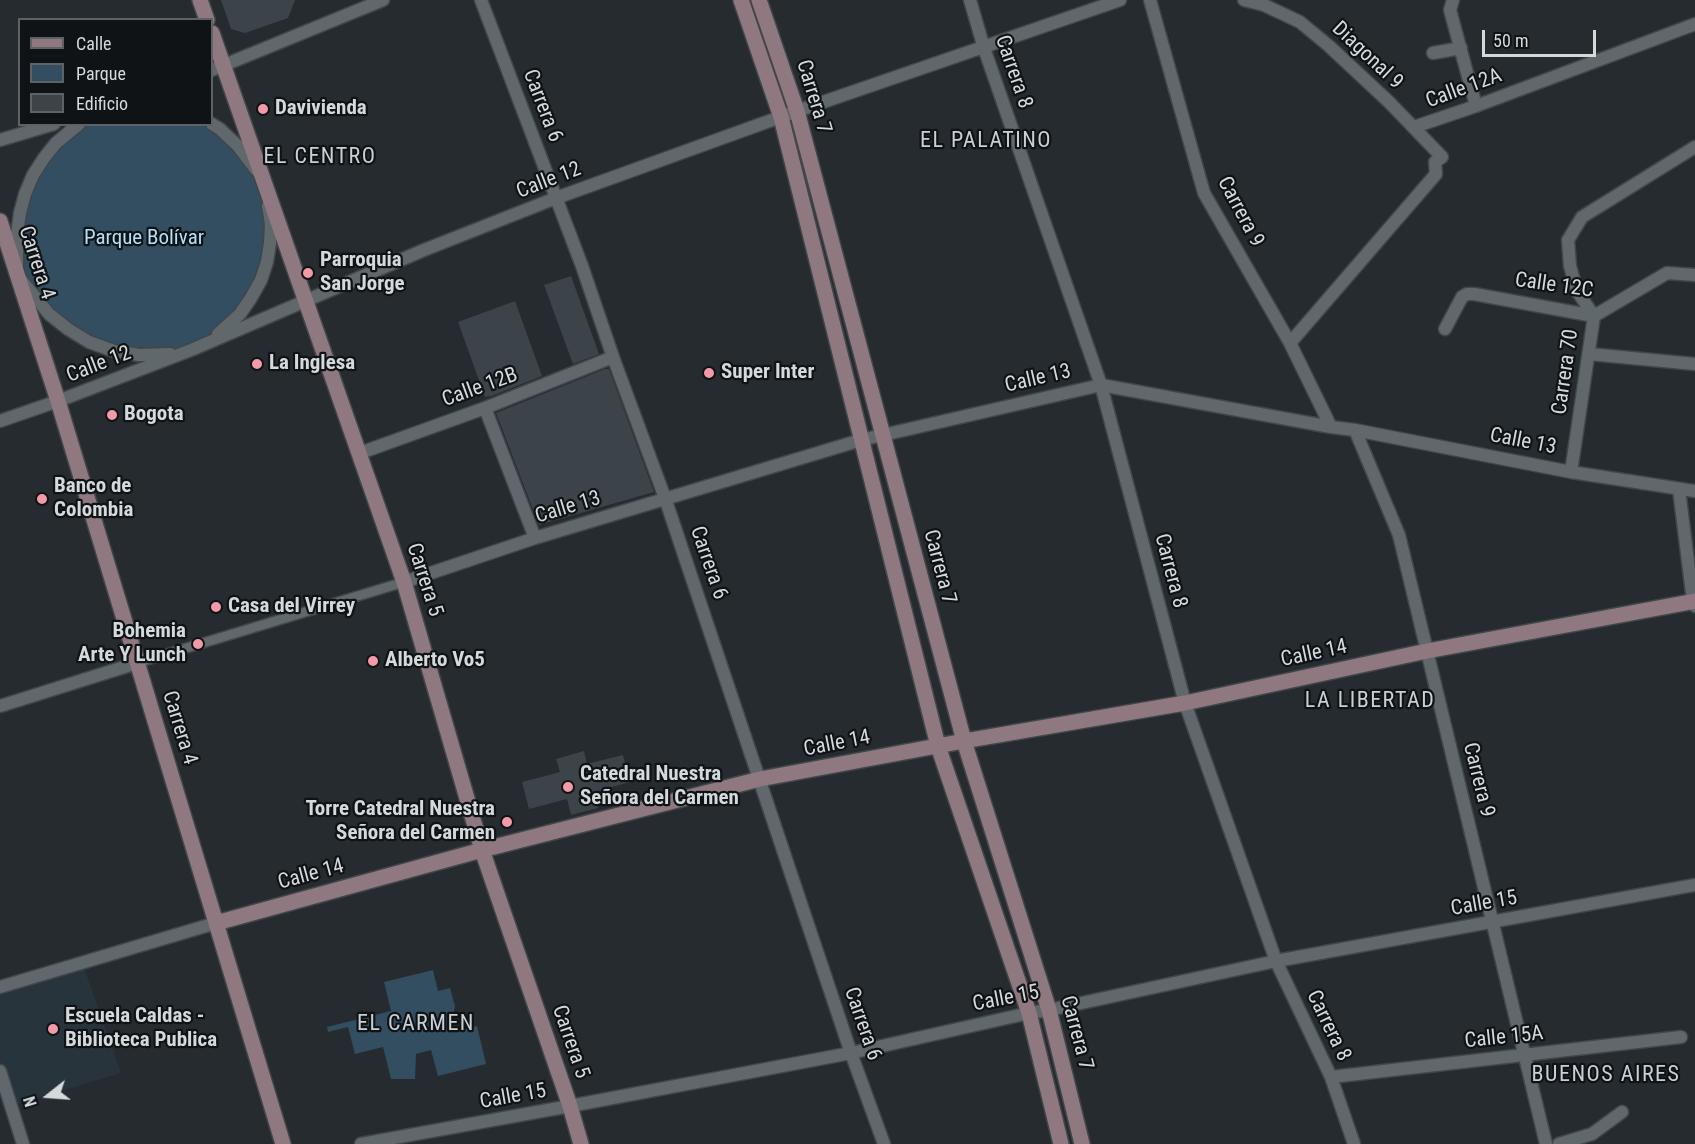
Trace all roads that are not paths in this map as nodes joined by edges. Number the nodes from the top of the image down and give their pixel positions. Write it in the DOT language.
graph roads {
  1 [pos="200,0"];
  2 [pos="383,0"];
  3 [pos="481,0"];
  4 [pos="741,0"];
  5 [pos="759,0"];
  6 [pos="970,0"];
  7 [pos="1120,0"];
  8 [pos="1150,0"];
  9 [pos="1244,0"];
  10 [pos="1453,0"];
  11 [pos="206,18"];
  12 [pos="1695,24"];
  13 [pos="213,39"];
  14 [pos="984,48"];
  15 [pos="1461,48"];
  16 [pos="1433,53"];
  17 [pos="218,68"];
  18 [pos="1476,106"];
  19 [pos="797,111"];
  20 [pos="781,117"];
  21 [pos="213,125"];
  22 [pos="47,126"];
  23 [pos="77,126"];
  24 [pos="1414,128"];
  25 [pos="0,140"];
  26 [pos="1695,147"];
  27 [pos="266,187"];
  28 [pos="556,198"];
  29 [pos="0,221"];
  30 [pos="18,275"];
  31 [pos="1695,275"];
  32 [pos="305,301"];
  33 [pos="1594,316"];
  34 [pos="1445,329"];
  35 [pos="1290,342"];
  36 [pos="190,350"];
  37 [pos="1589,354"];
  38 [pos="613,357"];
  39 [pos="1695,364"];
  40 [pos="1101,384"];
  41 [pos="58,401"];
  42 [pos="485,408"];
  43 [pos="0,421"];
  44 [pos="1331,427"];
  45 [pos="1355,430"];
  46 [pos="883,434"];
  47 [pos="861,440"];
  48 [pos="360,453"];
  49 [pos="1571,472"];
  50 [pos="1679,490"];
  51 [pos="1695,491"];
  52 [pos="665,498"];
  53 [pos="535,538"];
  54 [pos="404,582"];
  55 [pos="1694,603"];
  56 [pos="1427,651"];
  57 [pos="137,663"];
  58 [pos="1185,703"];
  59 [pos="0,706"];
  60 [pos="964,741"];
  61 [pos="938,746"];
  62 [pos="760,779"];
  63 [pos="482,850"];
  64 [pos="1695,885"];
  65 [pos="216,923"];
  66 [pos="1493,923"];
  67 [pos="1276,961"];
  68 [pos="0,987"];
  69 [pos="1049,1010"];
  70 [pos="1029,1013"];
  71 [pos="1681,1037"];
  72 [pos="851,1053"];
  73 [pos="1525,1056"];
  74 [pos="0,1071"];
  75 [pos="1331,1077"];
  76 [pos="570,1106"];
  77 [pos="1622,1112"];
  78 [pos="23,1144"];
  79 [pos="284,1144"];
  80 [pos="361,1144"];
  81 [pos="581,1144"];
  82 [pos="884,1144"];
  83 [pos="1061,1144"];
  84 [pos="1082,1144"];
  85 [pos="1354,1144"];
  86 [pos="1546,1144"];
  87 [pos="1559,1144"];
  1 -- 11 [label="main road"];
  2 -- 17 [label="street"];
  3 -- 28 [label="street, Carrera 6"];
  4 -- 20 [label="main road, Carrera 7"];
  5 -- 19 [label="main road, Carrera 7"];
  6 -- 14 [label="street, Carrera 8"];
  7 -- 14 [label="street, Calle 12"];
  8 -- 35 [label="street, Carrera 9"];
  9 -- 24 [label="street, Diagonal 9"];
  10 -- 15 [label="street"];
  12 -- 18 [label="street, Calle 12A"];
  13 -- 17 [label="main road, Carrera 5"];
  14 -- 19 [label="street, Calle 12"];
  14 -- 40 [label="street, Carrera 8"];
  15 -- 16 [label="street"];
  15 -- 18 [label="street"];
  17 -- 27 [label="main road, Carrera 5"];
  18 -- 24 [label="street, Calle 12A"];
  19 -- 20 [label="street, Calle 12"];
  19 -- 46 [label="main road, Carrera 7"];
  20 -- 28 [label="street, Calle 12"];
  20 -- 47 [label="main road, Carrera 7"];
  21 -- 27 [label="street"];
  22 -- 25 [label="street"];
  23 -- 30 [label="street"];
  24 -- 35 [label="street, Diagonal 9"];
  26 -- 33 [label="street, Carrera 70"];
  27 -- 32 [label="main road, Carrera 5"];
  27 -- 36 [label="street"];
  28 -- 32 [label="street, Calle 12"];
  28 -- 38 [label="street, Carrera 6"];
  29 -- 30 [label="main road, Carrera 4"];
  30 -- 36 [label="street"];
  30 -- 41 [label="main road, Carrera 4"];
  31 -- 33 [label="street, Calle 12C"];
  32 -- 36 [label="street, Calle 12"];
  32 -- 48 [label="main road, Carrera 5"];
  33 -- 34 [label="street, Calle 12C"];
  33 -- 37 [label="street, Carrera 70"];
  35 -- 44 [label="street, Carrera 9"];
  36 -- 41 [label="street, Calle 12"];
  37 -- 39 [label="street"];
  37 -- 49 [label="street, Carrera 70"];
  38 -- 42 [label="street, Calle 12B"];
  38 -- 52 [label="street, Carrera 6"];
  40 -- 44 [label="street, Calle 13"];
  40 -- 46 [label="street, Calle 13"];
  40 -- 58 [label="street, Carrera 8"];
  41 -- 43 [label="street, Calle 12"];
  41 -- 57 [label="main road, Carrera 4"];
  42 -- 48 [label="street, Calle 12B"];
  42 -- 53 [label="street"];
  44 -- 45 [label="street, Calle 13"];
  45 -- 49 [label="street, Calle 13"];
  45 -- 56 [label="street, Carrera 9"];
  46 -- 47 [label="street, Calle 13"];
  46 -- 60 [label="main road, Carrera 7"];
  47 -- 52 [label="street, Calle 13"];
  47 -- 61 [label="main road, Carrera 7"];
  48 -- 54 [label="main road, Carrera 5"];
  49 -- 50 [label="street, Calle 13"];
  50 -- 51 [label="street, Calle 13"];
  50 -- 55 [label="street"];
  52 -- 53 [label="street, Calle 13"];
  52 -- 62 [label="street, Carrera 6"];
  53 -- 54 [label="street, Calle 13"];
  54 -- 57 [label="street"];
  54 -- 63 [label="main road, Carrera 5"];
  55 -- 56 [label="main road, Calle 14"];
  56 -- 58 [label="main road, Calle 14"];
  56 -- 66 [label="street, Carrera 9"];
  57 -- 59 [label="street"];
  57 -- 65 [label="main road, Carrera 4"];
  58 -- 60 [label="main road, Calle 14"];
  58 -- 67 [label="street, Carrera 8"];
  60 -- 61 [label="main road, Calle 14"];
  60 -- 69 [label="main road, Carrera 7"];
  61 -- 62 [label="main road, Calle 14"];
  61 -- 70 [label="main road, Carrera 7"];
  62 -- 63 [label="main road, Calle 14"];
  62 -- 72 [label="street, Carrera 6"];
  63 -- 65 [label="main road, Calle 14"];
  63 -- 76 [label="main road, Carrera 5"];
  64 -- 66 [label="street, Calle 15"];
  65 -- 68 [label="street, Calle 14"];
  65 -- 79 [label="main road, Carrera 4"];
  66 -- 67 [label="street, Calle 15"];
  66 -- 73 [label="street, Carrera 9"];
  67 -- 69 [label="street, Calle 15"];
  67 -- 75 [label="street, Carrera 8"];
  69 -- 70 [label="street, Calle 15"];
  69 -- 84 [label="main road, Carrera 7"];
  70 -- 72 [label="street, Calle 15"];
  70 -- 83 [label="main road, Carrera 7"];
  71 -- 73 [label="street, Calle 15A"];
  72 -- 76 [label="street, Calle 15"];
  72 -- 82 [label="street, Carrera 6"];
  73 -- 75 [label="street, Calle 15A"];
  73 -- 86 [label="street, Carrera 9"];
  74 -- 78 [label="street"];
  75 -- 85 [label="street, Carrera 8"];
  76 -- 80 [label="street, Calle 15"];
  76 -- 81 [label="main road, Carrera 5"];
  77 -- 87 [label="street"];
}
